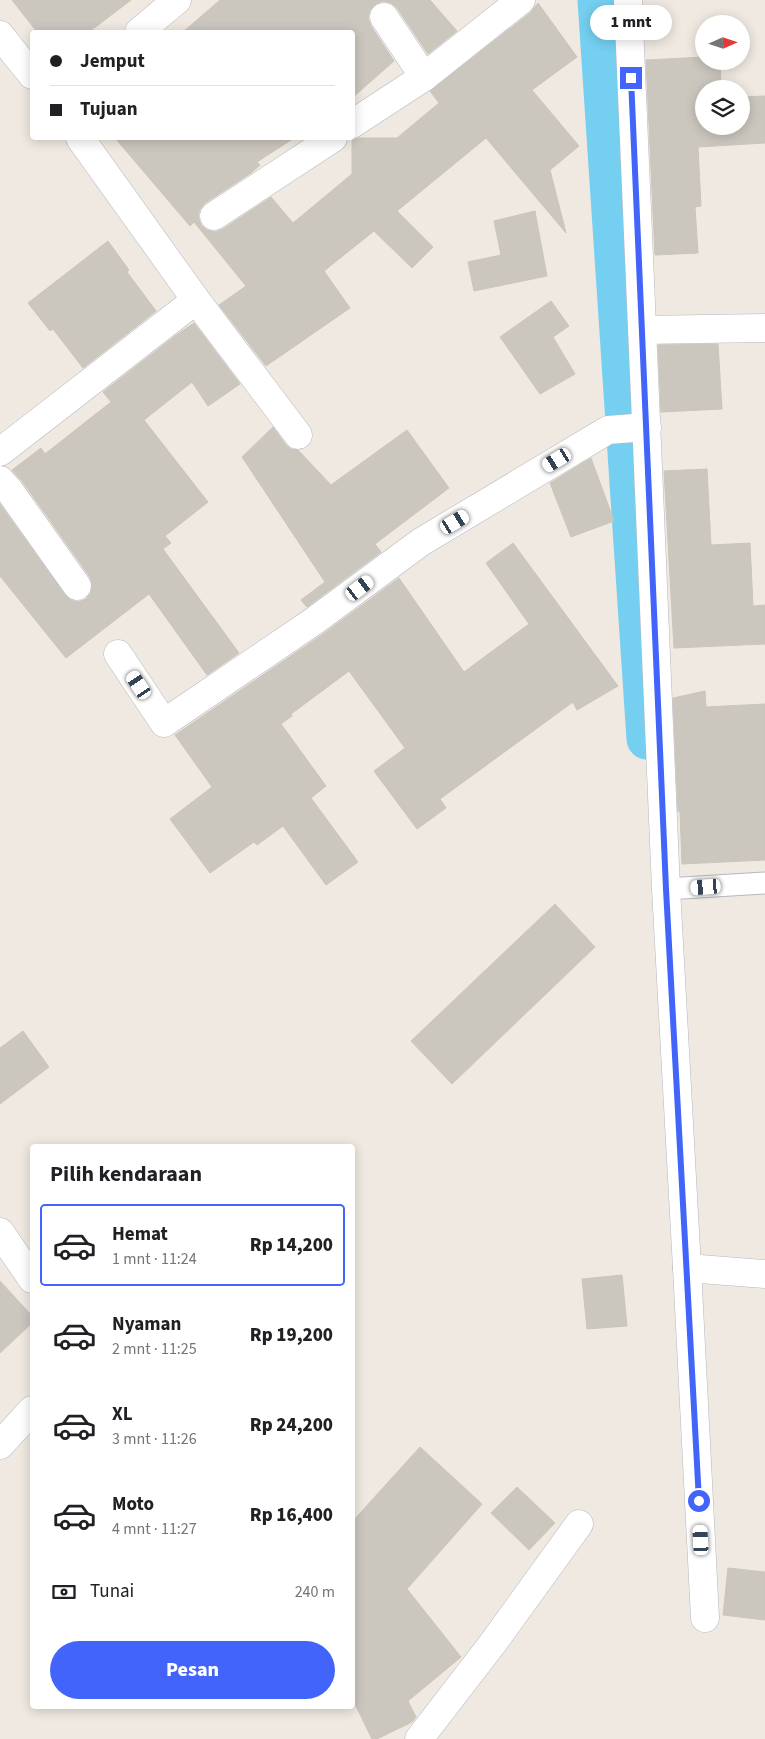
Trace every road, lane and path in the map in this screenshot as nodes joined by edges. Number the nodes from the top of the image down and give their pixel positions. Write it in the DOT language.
graph roads {
  1 [pos="178,0"];
  2 [pos="521,0"];
  3 [pos="628,0"];
  4 [pos="384,17"];
  5 [pos="141,30"];
  6 [pos="0,35"];
  7 [pos="30,72"];
  8 [pos="424,77"];
  9 [pos="355,122"];
  10 [pos="81,140"];
  11 [pos="329,140"];
  12 [pos="214,216"];
  13 [pos="196,300"];
  14 [pos="765,328"];
  15 [pos="642,330"];
  16 [pos="646,427"];
  17 [pos="298,435"];
  18 [pos="0,452"];
  19 [pos="0,480"];
  20 [pos="77,586"];
  21 [pos="118,654"];
  22 [pos="765,883"];
  23 [pos="666,889"];
  24 [pos="0,1232"];
  25 [pos="687,1268"];
  26 [pos="765,1274"];
  27 [pos="30,1276"];
  28 [pos="30,1412"];
  29 [pos="0,1445"];
  30 [pos="579,1524"];
  31 [pos="705,1618"];
  32 [pos="419,1739"];
  1 -- 5 [label="street"];
  2 -- 8 [label="street"];
  3 -- 15 [label="street"];
  4 -- 8 [label="street"];
  6 -- 7 [label="street"];
  8 -- 9 [label="street"];
  10 -- 13 [label="street"];
  11 -- 12 [label="street"];
  13 -- 17 [label="street"];
  13 -- 18 [label="street"];
  14 -- 15 [label="street"];
  15 -- 16 [label="street"];
  16 -- 21 [label="street"];
  16 -- 23 [label="street"];
  19 -- 20 [label="street"];
  22 -- 23 [label="lane"];
  23 -- 25 [label="street"];
  24 -- 27 [label="street"];
  25 -- 26 [label="street"];
  25 -- 31 [label="street"];
  28 -- 29 [label="street"];
  30 -- 32 [label="street"];
}
